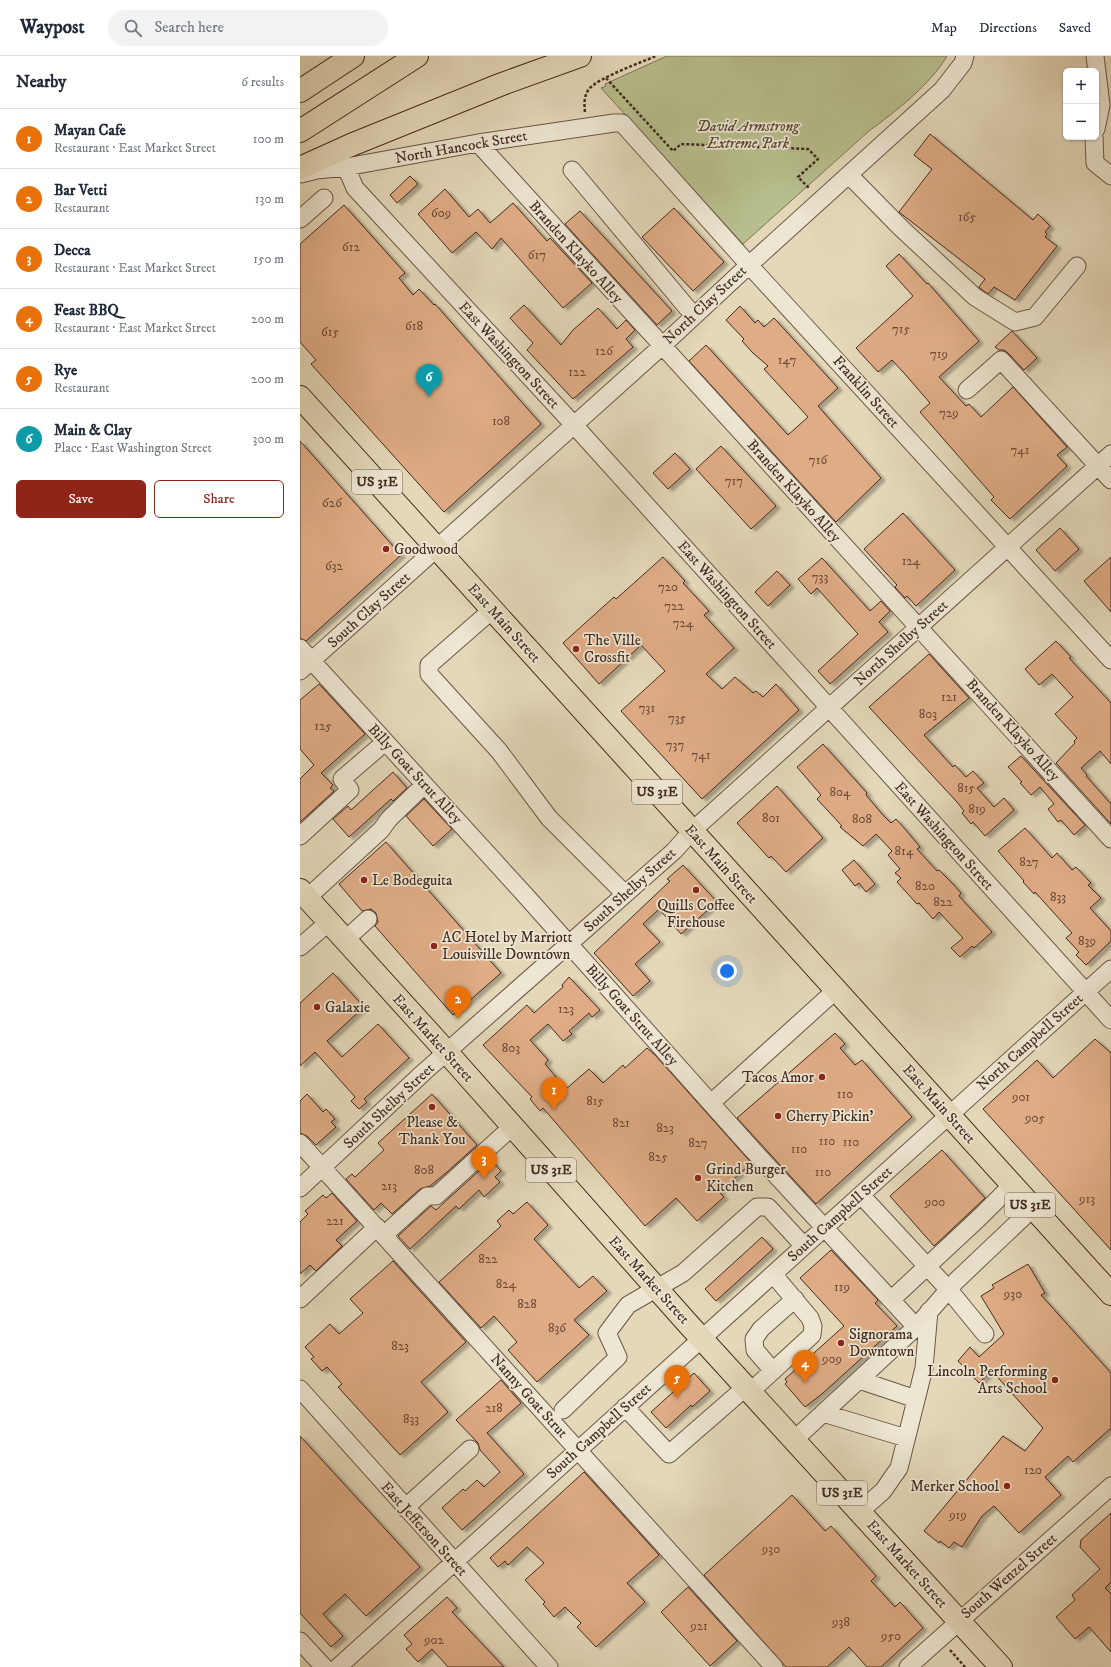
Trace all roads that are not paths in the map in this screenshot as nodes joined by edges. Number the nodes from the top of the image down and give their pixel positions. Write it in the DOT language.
graph roads {
  1 [pos="353,56"];
  2 [pos="566,56"];
  3 [pos="580,56"];
  4 [pos="965,56"];
  5 [pos="1095,56"];
  6 [pos="414,58"];
  7 [pos="546,67"];
  8 [pos="300,91"];
  9 [pos="1099,117"];
  10 [pos="622,123"];
  11 [pos="300,131"];
  12 [pos="1094,140"];
  13 [pos="478,143"];
  14 [pos="346,167"];
  15 [pos="300,168"];
  16 [pos="572,170"];
  17 [pos="300,174"];
  18 [pos="848,175"];
  19 [pos="1111,176"];
  20 [pos="324,198"];
  21 [pos="300,219"];
  22 [pos="749,265"];
  23 [pos="1077,266"];
  24 [pos="694,316"];
  25 [pos="662,346"];
  26 [pos="967,390"];
  27 [pos="300,397"];
  28 [pos="574,425"];
  29 [pos="1111,454"];
  30 [pos="1097,466"];
  31 [pos="1111,480"];
  32 [pos="437,547"];
  33 [pos="1008,547"];
  34 [pos="492,610"];
  35 [pos="918,628"];
  36 [pos="300,648"];
  37 [pos="1111,660"];
  38 [pos="306,666"];
  39 [pos="829,708"];
  40 [pos="376,749"];
  41 [pos="424,785"];
  42 [pos="692,831"];
  43 [pos="300,836"];
  44 [pos="1111,839"];
  45 [pos="304,894"];
  46 [pos="625,894"];
  47 [pos="368,919"];
  48 [pos="329,922"];
  49 [pos="345,940"];
  50 [pos="569,944"];
  51 [pos="300,947"];
  52 [pos="1111,969"];
  53 [pos="836,990"];
  54 [pos="1086,992"];
  55 [pos="1111,1020"];
  56 [pos="447,1052"];
  57 [pos="711,1102"];
  58 [pos="950,1115"];
  59 [pos="513,1126"];
  60 [pos="300,1143"];
  61 [pos="322,1168"];
  62 [pos="1012,1185"];
  63 [pos="300,1188"];
  64 [pos="861,1195"];
  65 [pos="1033,1208"];
  66 [pos="826,1227"];
  67 [pos="380,1231"];
  68 [pos="804,1246"];
  69 [pos="928,1266"];
  70 [pos="774,1274"];
  71 [pos="1109,1287"];
  72 [pos="655,1288"];
  73 [pos="949,1290"];
  74 [pos="300,1299"];
  75 [pos="795,1299"];
  76 [pos="891,1300"];
  77 [pos="930,1311"];
  78 [pos="916,1327"];
  79 [pos="985,1334"];
  80 [pos="701,1338"];
  81 [pos="773,1371"];
  82 [pos="858,1380"];
  83 [pos="300,1389"];
  84 [pos="748,1389"];
  85 [pos="916,1399"];
  86 [pos="625,1407"];
  87 [pos="563,1410"];
  88 [pos="823,1413"];
  89 [pos="906,1438"];
  90 [pos="794,1440"];
  91 [pos="470,1449"];
  92 [pos="577,1450"];
  93 [pos="1111,1486"];
  94 [pos="405,1508"];
  95 [pos="859,1512"];
  96 [pos="454,1562"];
  97 [pos="958,1621"];
  98 [pos="300,1641"];
  99 [pos="324,1667"];
  100 [pos="338,1667"];
  101 [pos="549,1667"];
  102 [pos="774,1667"];
  103 [pos="908,1667"];
  104 [pos="1001,1667"];
  1 -- 8 [label="main road"];
  2 -- 7 [label="main road"];
  3 -- 7 [label="main road"];
  4 -- 18 [label="street, North Clay Street"];
  5 -- 9 [label="street"];
  6 -- 11 [label="main road"];
  7 -- 15 [label="main road"];
  10 -- 13 [label="street, North Hancock Street"];
  10 -- 22 [label="street, Franklin Street"];
  12 -- 19 [label="street"];
  13 -- 14 [label="street, North Hancock Street"];
  13 -- 25 [label="street, Branden Klayko Alley"];
  14 -- 17 [label="street, North Hancock Street"];
  14 -- 28 [label="street, East Washington Street"];
  16 -- 24 [label="street"];
  18 -- 22 [label="street, North Clay Street"];
  18 -- 23 [label="street"];
  20 -- 21 [label="street"];
  22 -- 24 [label="street, North Clay Street"];
  22 -- 33 [label="street, Franklin Street"];
  24 -- 25 [label="street, North Clay Street"];
  25 -- 28 [label="street, North Clay Street"];
  25 -- 35 [label="street, Branden Klayko Alley"];
  26 -- 30 [label="street"];
  27 -- 32 [label="main road, East Main Street / US 31E"];
  28 -- 32 [label="street, North Clay Street"];
  28 -- 39 [label="street, East Washington Street"];
  29 -- 30 [label="street, North Shelby Street"];
  30 -- 31 [label="street"];
  30 -- 33 [label="street, North Shelby Street"];
  32 -- 34 [label="main road, East Main Street / US 31E"];
  32 -- 38 [label="street, South Clay Street"];
  33 -- 35 [label="street, North Shelby Street"];
  33 -- 37 [label="street, Franklin Street"];
  34 -- 42 [label="main road, East Main Street / US 31E"];
  34 -- 46 [label="street"];
  35 -- 39 [label="street, North Shelby Street"];
  35 -- 44 [label="street, Branden Klayko Alley"];
  36 -- 38 [label="street, Billy Goat Strut Alley"];
  38 -- 41 [label="street, Billy Goat Strut Alley"];
  39 -- 42 [label="street, North Shelby Street"];
  39 -- 54 [label="street, East Washington Street"];
  40 -- 43 [label="street"];
  41 -- 45 [label="street"];
  41 -- 50 [label="street, Billy Goat Strut Alley"];
  42 -- 46 [label="street, South Shelby Street"];
  42 -- 53 [label="main road, East Main Street / US 31E"];
  45 -- 48 [label="main road, East Market Street / US 31E"];
  46 -- 50 [label="street, South Shelby Street"];
  47 -- 49 [label="street"];
  48 -- 49 [label="main road, East Market Street / US 31E"];
  48 -- 51 [label="street"];
  49 -- 56 [label="main road, East Market Street / US 31E"];
  50 -- 56 [label="street, South Shelby Street"];
  50 -- 57 [label="street, Billy Goat Strut Alley"];
  52 -- 54 [label="street, North Campbell Street"];
  53 -- 57 [label="street"];
  53 -- 58 [label="main road, East Main Street / US 31E"];
  54 -- 55 [label="street, East Washington Street"];
  54 -- 58 [label="street, North Campbell Street"];
  56 -- 59 [label="main road, East Market Street / US 31E"];
  56 -- 61 [label="street, South Shelby Street"];
  57 -- 66 [label="street, Billy Goat Strut Alley"];
  58 -- 62 [label="main road, East Main Street / US 31E"];
  58 -- 64 [label="street, South Campbell Street"];
  59 -- 67 [label="street"];
  59 -- 72 [label="main road, East Market Street / US 31E"];
  60 -- 61 [label="street, Nanny Goat Strut"];
  61 -- 63 [label="street, South Shelby Street"];
  61 -- 67 [label="street, Nanny Goat Strut"];
  62 -- 65 [label="main road, East Main Street / US 31E"];
  62 -- 69 [label="street"];
  64 -- 66 [label="street, South Campbell Street"];
  64 -- 69 [label="street"];
  65 -- 71 [label="main road, East Main Street / US 31E"];
  65 -- 73 [label="street"];
  66 -- 68 [label="street, South Campbell Street"];
  66 -- 76 [label="street, Billy Goat Strut Alley"];
  67 -- 74 [label="street"];
  67 -- 92 [label="street, Nanny Goat Strut"];
  68 -- 70 [label="street, South Campbell Street"];
  68 -- 72 [label="street"];
  69 -- 73 [label="street"];
  69 -- 76 [label="street"];
  70 -- 75 [label="street"];
  70 -- 80 [label="street, South Campbell Street"];
  72 -- 80 [label="main road, East Market Street / US 31E"];
  72 -- 87 [label="street"];
  73 -- 77 [label="street"];
  73 -- 79 [label="street"];
  75 -- 81 [label="street"];
  75 -- 81 [label="street"];
  76 -- 78 [label="street, Billy Goat Strut Alley"];
  77 -- 78 [label="street"];
  77 -- 85 [label="street"];
  78 -- 82 [label="street"];
  80 -- 84 [label="main road, East Market Street / US 31E"];
  80 -- 86 [label="street, South Campbell Street"];
  81 -- 84 [label="street"];
  82 -- 85 [label="street"];
  82 -- 88 [label="street"];
  83 -- 94 [label="street, East Jefferson Street"];
  84 -- 86 [label="street"];
  84 -- 90 [label="main road, East Market Street / US 31E"];
  85 -- 89 [label="street"];
  86 -- 92 [label="street, South Campbell Street"];
  88 -- 89 [label="street"];
  88 -- 90 [label="street"];
  89 -- 95 [label="street"];
  90 -- 95 [label="main road, East Market Street / US 31E"];
  91 -- 94 [label="street"];
  92 -- 96 [label="street, South Campbell Street"];
  92 -- 102 [label="street, Nanny Goat Strut"];
  93 -- 97 [label="street, South Wenzel Street"];
  94 -- 96 [label="street, East Jefferson Street"];
  95 -- 97 [label="main road, East Market Street / US 31E"];
  96 -- 100 [label="street, South Campbell Street"];
  96 -- 101 [label="street, East Jefferson Street"];
  97 -- 103 [label="street, South Wenzel Street"];
  97 -- 104 [label="main road, East Market Street / US 31E"];
  98 -- 99 [label="street"];
}
